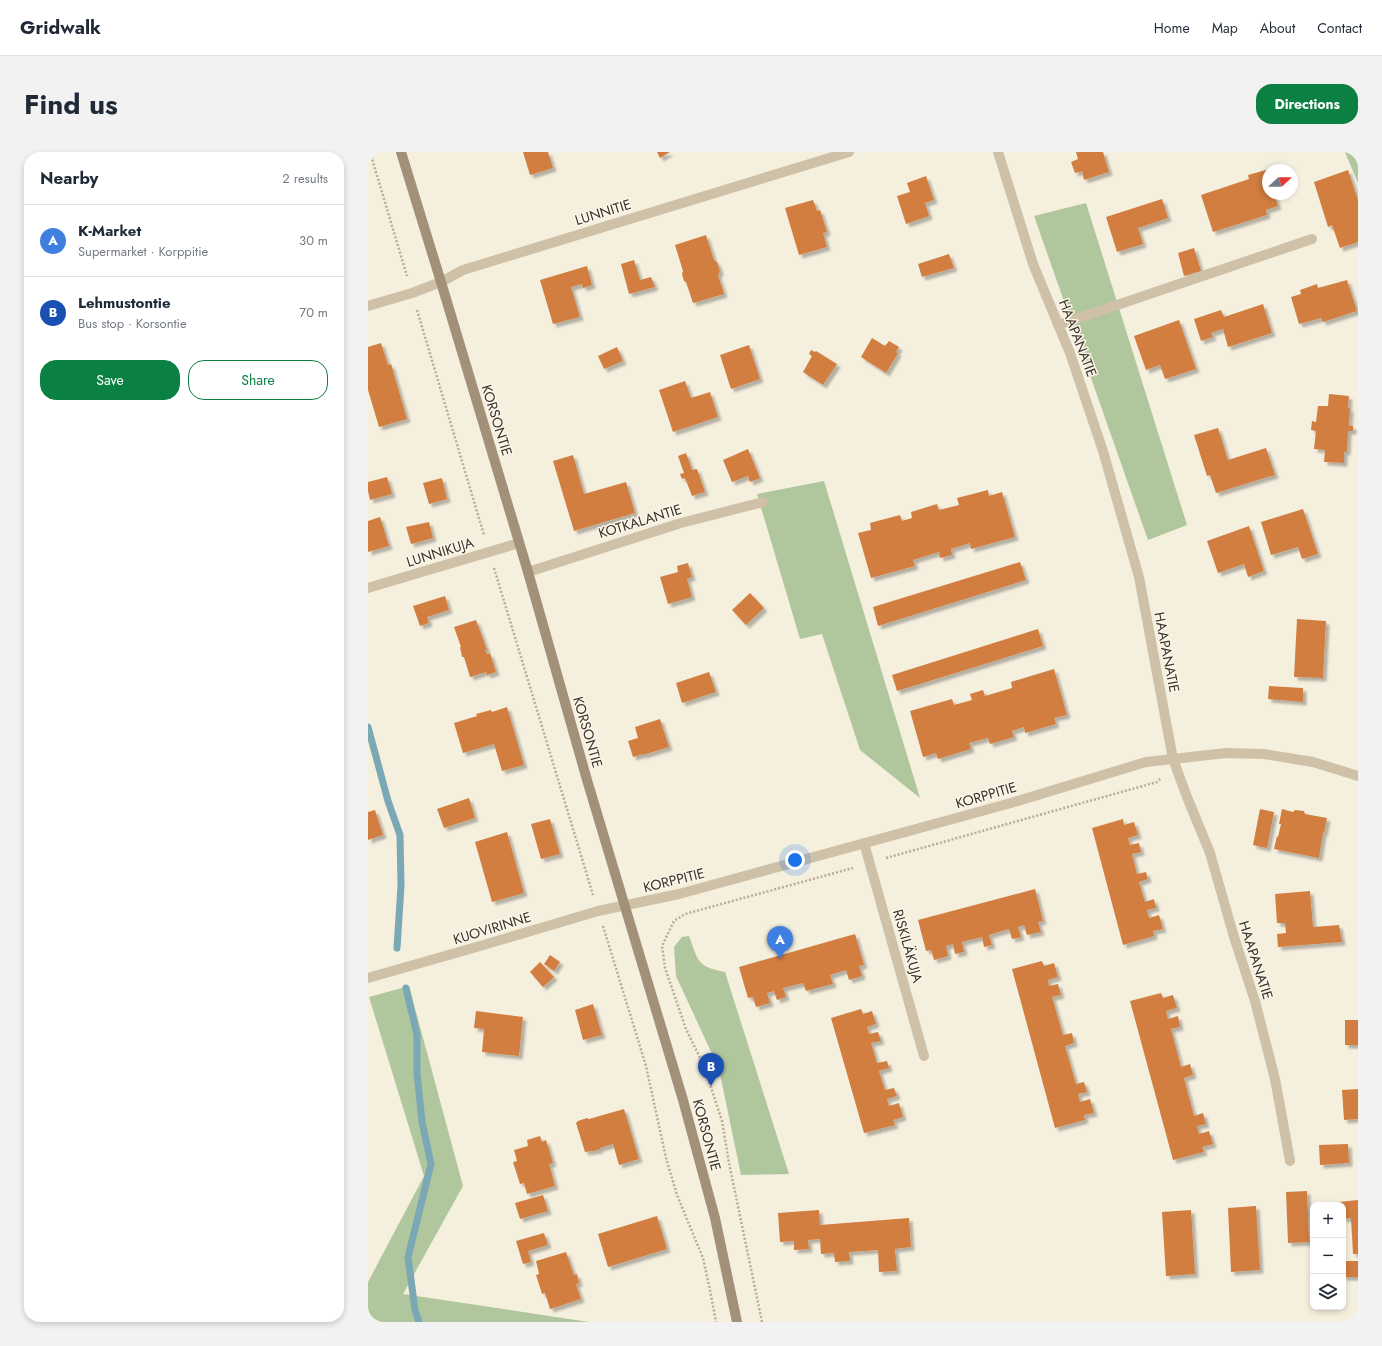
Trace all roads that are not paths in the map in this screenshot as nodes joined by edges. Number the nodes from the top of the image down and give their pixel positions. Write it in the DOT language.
graph roads {
  1 [pos="400,152"];
  2 [pos="849,152"];
  3 [pos="998,152"];
  4 [pos="1312,239"];
  5 [pos="441,282"];
  6 [pos="368,306"];
  7 [pos="1058,325"];
  8 [pos="763,502"];
  9 [pos="519,543"];
  10 [pos="528,572"];
  11 [pos="368,588"];
  12 [pos="1173,759"];
  13 [pos="1358,776"];
  14 [pos="864,844"];
  15 [pos="624,906"];
  16 [pos="368,978"];
  17 [pos="924,1056"];
  18 [pos="1290,1161"];
  19 [pos="737,1322"];
  1 -- 5 [label="main road, KORSONTIE"];
  2 -- 5 [label="street, LUNNITIE"];
  3 -- 7 [label="street, HAAPANATIE"];
  4 -- 7 [label="street"];
  5 -- 6 [label="street, LUNNITIE"];
  5 -- 9 [label="main road, KORSONTIE"];
  7 -- 12 [label="street, HAAPANATIE"];
  8 -- 10 [label="street, KOTKALANTIE"];
  9 -- 10 [label="main road, KORSONTIE"];
  9 -- 11 [label="street, LUNNIKUJA"];
  10 -- 15 [label="main road, KORSONTIE"];
  12 -- 13 [label="street, KORPPITIE"];
  12 -- 14 [label="street, KORPPITIE"];
  12 -- 18 [label="street, HAAPANATIE"];
  14 -- 15 [label="street, KORPPITIE"];
  14 -- 17 [label="street, RISKILÄKUJA"];
  15 -- 16 [label="street, KUOVIRINNE"];
  15 -- 19 [label="main road, KORSONTIE"];
}
